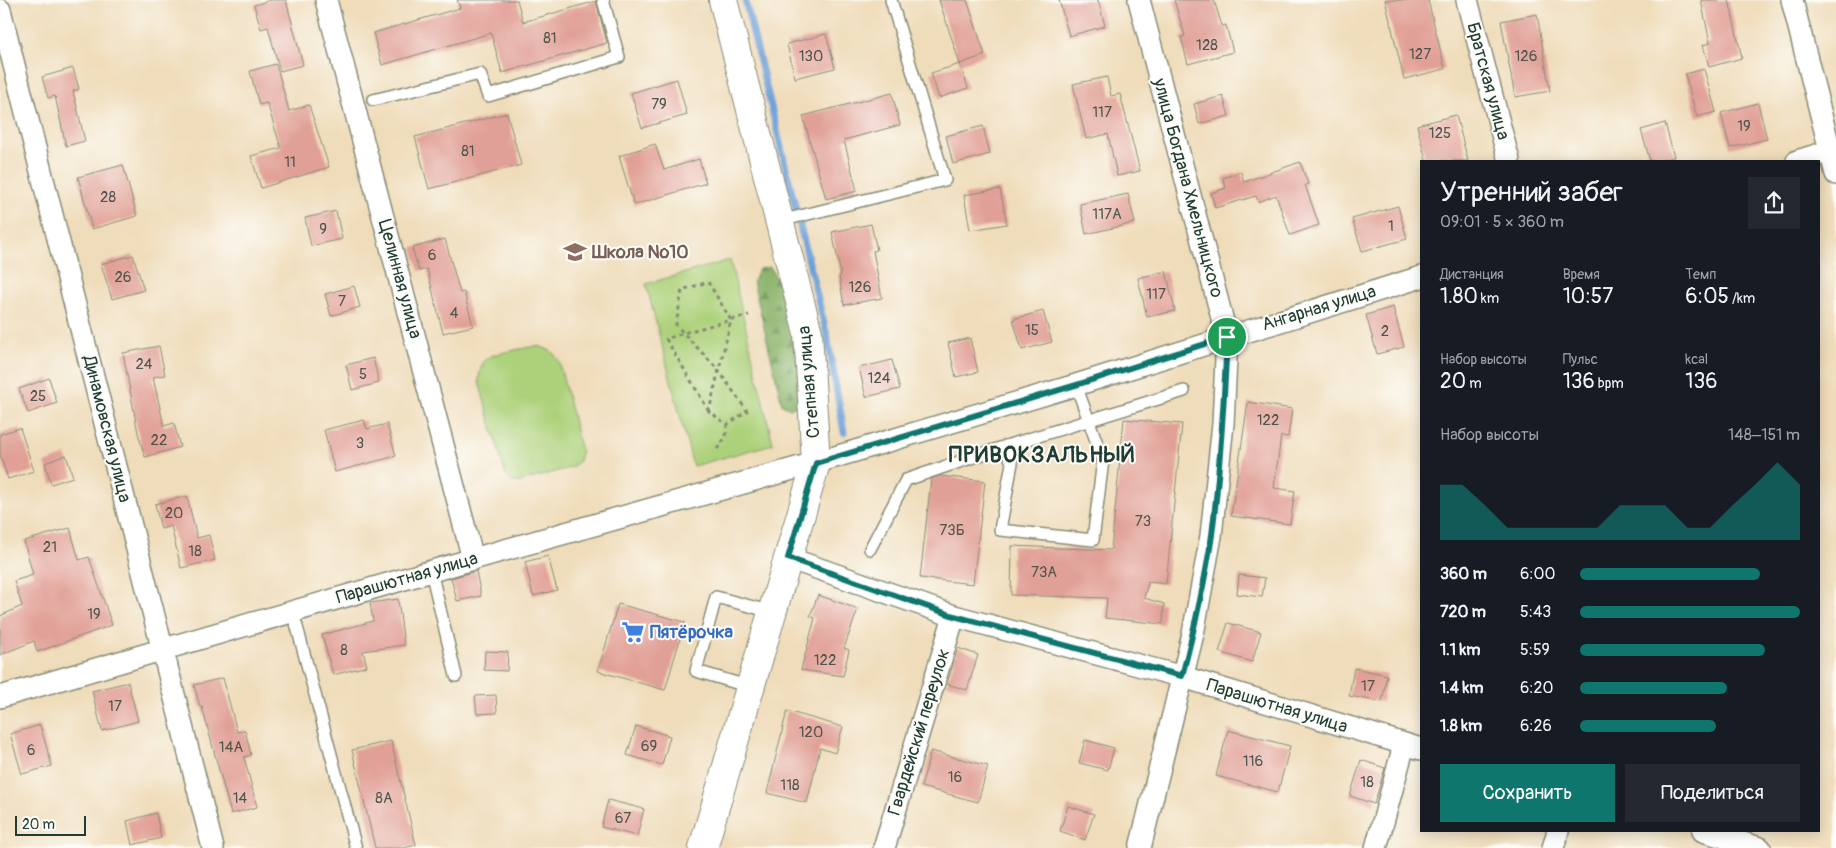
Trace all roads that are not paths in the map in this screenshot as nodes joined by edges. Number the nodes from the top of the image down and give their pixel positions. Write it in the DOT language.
graph roads {
  1 [pos="326,0"];
  2 [pos="603,0"];
  3 [pos="723,0"];
  4 [pos="891,0"];
  5 [pos="1139,0"];
  6 [pos="1467,0"];
  7 [pos="1792,0"];
  8 [pos="0,10"];
  9 [pos="373,100"];
  10 [pos="1833,150"];
  11 [pos="1509,160"];
  12 [pos="1800,160"];
  13 [pos="1836,174"];
  14 [pos="786,220"];
  15 [pos="1420,277"];
  16 [pos="1227,337"];
  17 [pos="1076,385"];
  18 [pos="1184,391"];
  19 [pos="1089,421"];
  20 [pos="1006,446"];
  21 [pos="816,463"];
  22 [pos="870,548"];
  23 [pos="788,558"];
  24 [pos="473,559"];
  25 [pos="431,571"];
  26 [pos="293,612"];
  27 [pos="772,612"];
  28 [pos="954,616"];
  29 [pos="164,650"];
  30 [pos="456,676"];
  31 [pos="1182,676"];
  32 [pos="750,687"];
  33 [pos="0,696"];
  34 [pos="1413,747"];
  35 [pos="1558,832"];
  36 [pos="1706,832"];
  37 [pos="1731,844"];
  38 [pos="213,848"];
  39 [pos="356,848"];
  40 [pos="703,848"];
  41 [pos="884,848"];
  42 [pos="1140,848"];
  43 [pos="1376,848"];
  44 [pos="1553,848"];
  45 [pos="1760,848"];
  1 -- 24 [label="street, Целинная улица"];
  2 -- 9 [label="lane"];
  3 -- 14 [label="street, Степная улица"];
  4 -- 14 [label="lane"];
  5 -- 16 [label="street, улица Богдана Хмельницкого"];
  6 -- 11 [label="street, Братская улица"];
  7 -- 10 [label="street"];
  8 -- 29 [label="street, Динамовская улица"];
  10 -- 12 [label="street"];
  10 -- 13 [label="street"];
  14 -- 21 [label="street, Степная улица"];
  15 -- 16 [label="street, Ангарная улица"];
  16 -- 17 [label="street, Ангарная улица"];
  16 -- 31 [label="street, улица Богдана Хмельницкого"];
  17 -- 19 [label="lane"];
  17 -- 21 [label="street, Ангарная улица"];
  18 -- 19 [label="lane"];
  19 -- 20 [label="lane"];
  19 -- 20 [label="lane"];
  20 -- 22 [label="lane"];
  21 -- 23 [label="street, Степная улица"];
  21 -- 24 [label="street, Парашютная улица"];
  23 -- 27 [label="street, Степная улица"];
  23 -- 28 [label="street, Парашютная улица"];
  24 -- 25 [label="street, Парашютная улица"];
  25 -- 26 [label="street, Парашютная улица"];
  25 -- 30 [label="lane"];
  26 -- 29 [label="street, Парашютная улица"];
  26 -- 39 [label="lane"];
  27 -- 32 [label="street, Степная улица"];
  27 -- 32 [label="lane"];
  28 -- 31 [label="street, Парашютная улица"];
  28 -- 41 [label="street, Гвардейский переулок"];
  29 -- 33 [label="street, Парашютная улица"];
  29 -- 38 [label="street, Динамовская улица"];
  31 -- 34 [label="street, Парашютная улица"];
  31 -- 42 [label="street, улица Богдана Хмельницкого"];
  32 -- 40 [label="street, Степная улица"];
  34 -- 43 [label="street"];
  35 -- 44 [label="street"];
  36 -- 37 [label="street"];
  37 -- 45 [label="street"];
}
